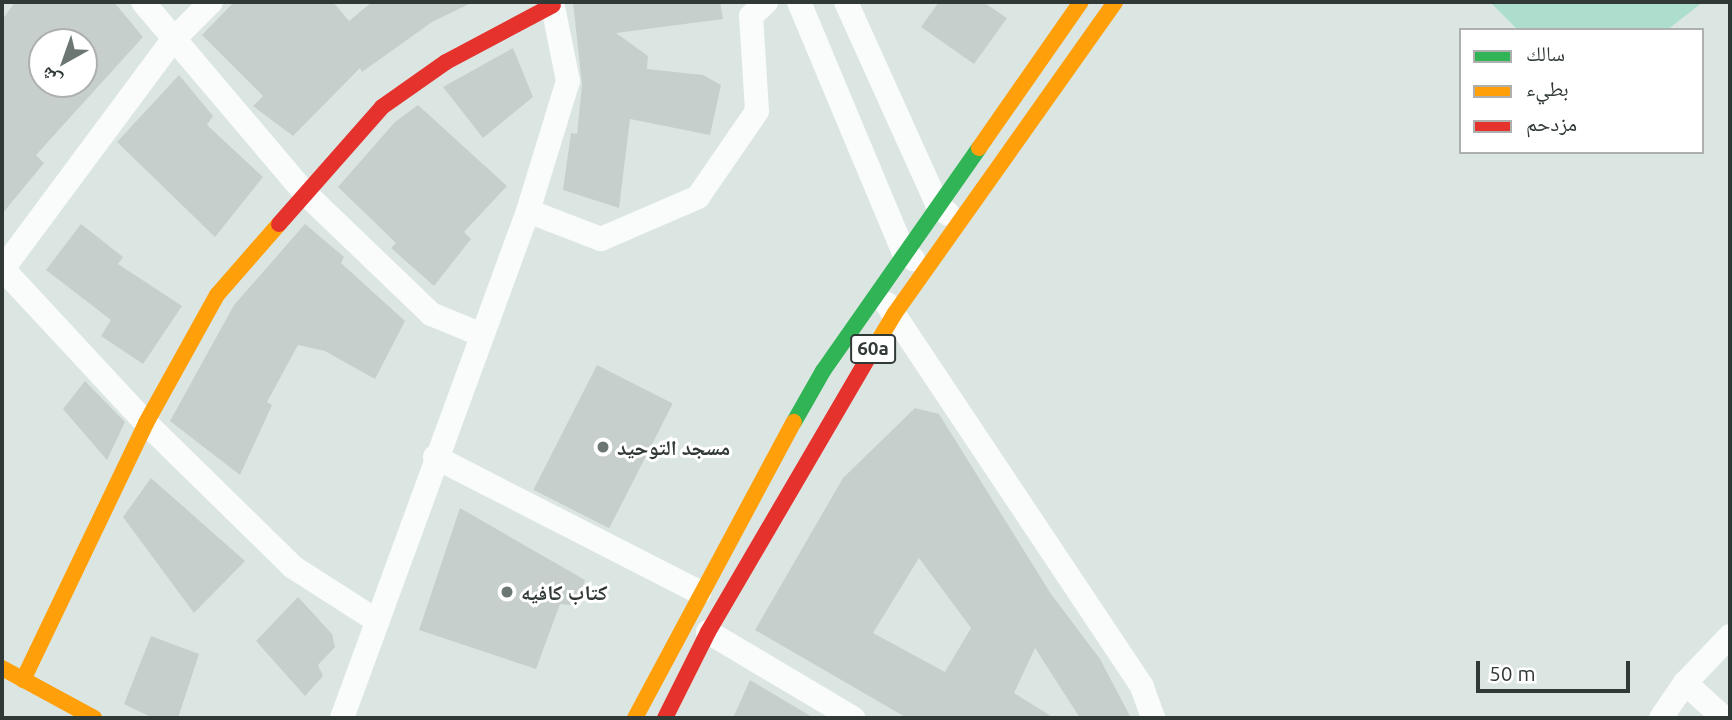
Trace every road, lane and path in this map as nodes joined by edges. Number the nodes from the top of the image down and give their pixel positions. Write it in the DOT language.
graph roads {
  1 [pos="143,2"];
  2 [pos="211,2"];
  3 [pos="766,2"];
  4 [pos="799,2"];
  5 [pos="846,2"];
  6 [pos="1081,2"];
  7 [pos="1115,2"];
  8 [pos="553,3"];
  9 [pos="172,41"];
  10 [pos="305,192"];
  11 [pos="937,204"];
  12 [pos="528,211"];
  13 [pos="956,221"];
  14 [pos="904,251"];
  15 [pos="2,269"];
  16 [pos="923,269"];
  17 [pos="877,292"];
  18 [pos="895,313"];
  19 [pos="482,335"];
  20 [pos="146,423"];
  21 [pos="435,457"];
  22 [pos="699,592"];
  23 [pos="377,621"];
  24 [pos="708,632"];
  25 [pos="1730,636"];
  26 [pos="2,668"];
  27 [pos="23,680"];
  28 [pos="1685,683"];
  29 [pos="94,718"];
  30 [pos="342,718"];
  31 [pos="635,718"];
  32 [pos="666,718"];
  33 [pos="853,718"];
  34 [pos="1153,718"];
  35 [pos="1661,718"];
  36 [pos="1724,718"];
  1 -- 9 [label="street"];
  2 -- 9 [label="street"];
  3 -- 12 [label="street"];
  4 -- 14 [label="street"];
  5 -- 11 [label="street"];
  6 -- 11 [label="main road, 60a"];
  7 -- 13 [label="main road, 60a"];
  8 -- 10 [label="main road"];
  8 -- 12 [label="street"];
  9 -- 10 [label="street"];
  9 -- 15 [label="street"];
  10 -- 19 [label="street"];
  10 -- 20 [label="main road"];
  11 -- 13 [label="street"];
  11 -- 14 [label="main road, 60a"];
  12 -- 19 [label="street"];
  13 -- 16 [label="main road, 60a"];
  14 -- 16 [label="street"];
  14 -- 17 [label="main road, 60a"];
  15 -- 20 [label="street"];
  16 -- 18 [label="main road, 60a"];
  17 -- 18 [label="street"];
  17 -- 22 [label="main road, 60a"];
  18 -- 24 [label="main road, 60a"];
  18 -- 34 [label="street"];
  19 -- 21 [label="street"];
  20 -- 23 [label="street"];
  20 -- 27 [label="main road"];
  21 -- 22 [label="street"];
  21 -- 23 [label="street"];
  22 -- 31 [label="main road, 60a"];
  23 -- 30 [label="street"];
  24 -- 32 [label="main road, 60a"];
  24 -- 33 [label="street"];
  25 -- 28 [label="street"];
  26 -- 27 [label="main road"];
  27 -- 29 [label="main road"];
  28 -- 35 [label="street"];
  28 -- 36 [label="street"];
}
